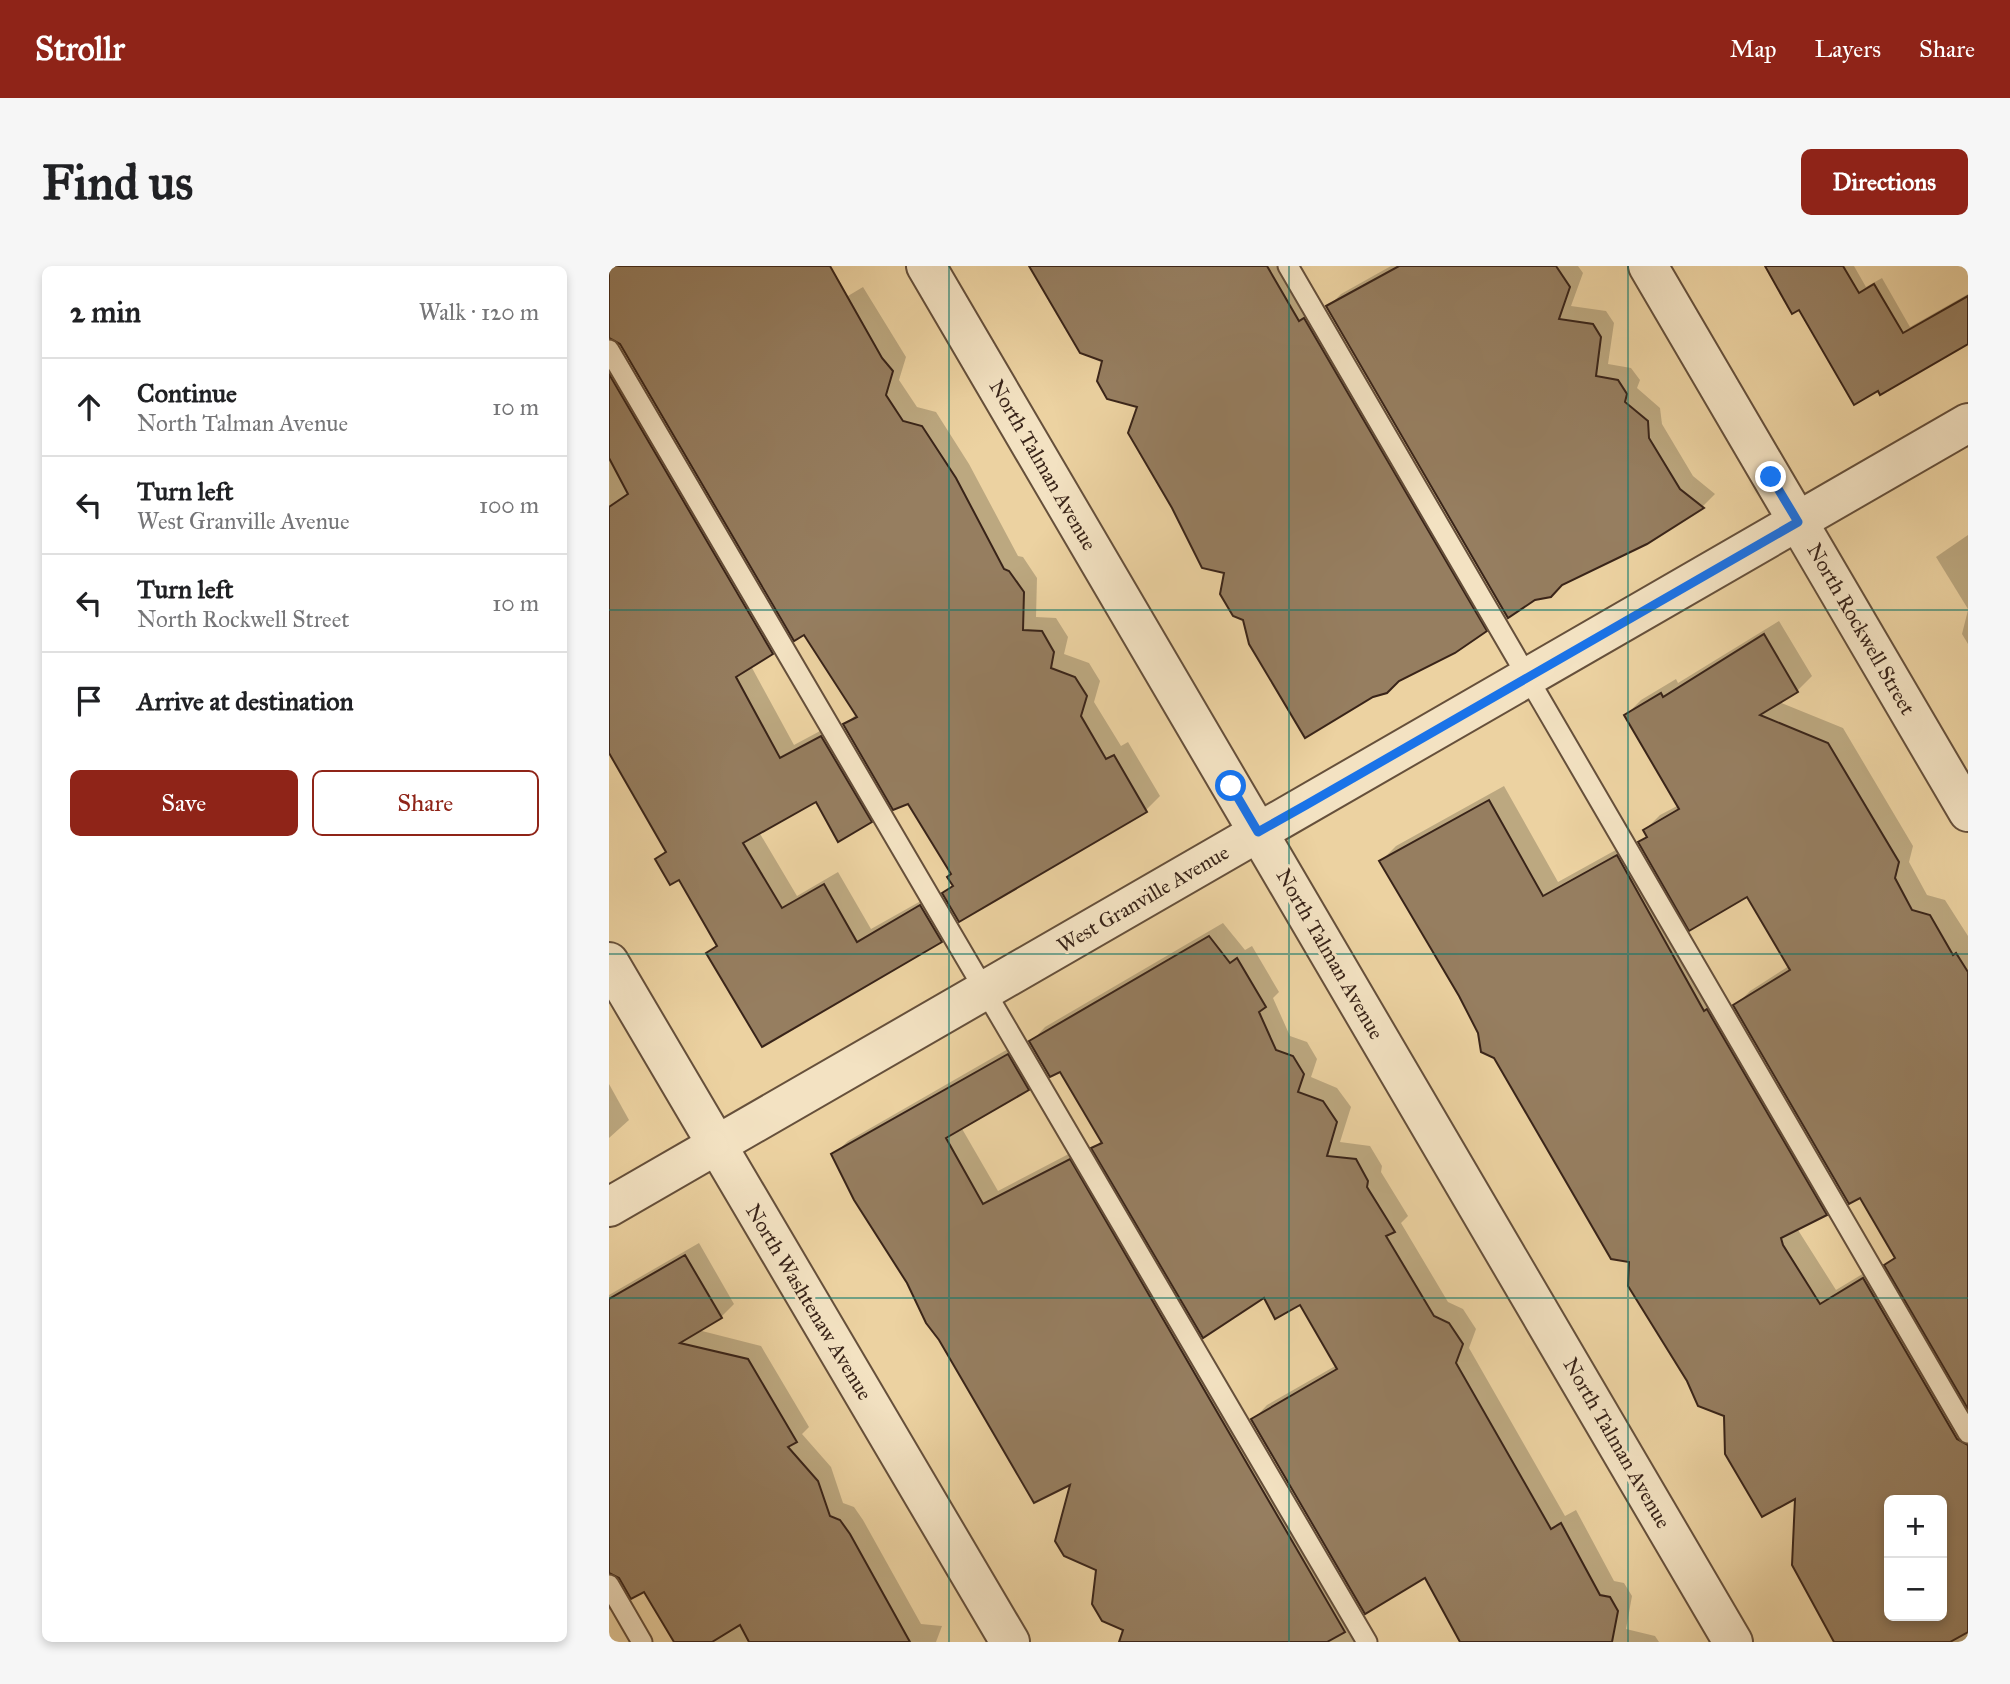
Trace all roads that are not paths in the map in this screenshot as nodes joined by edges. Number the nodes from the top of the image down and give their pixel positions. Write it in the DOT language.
graph roads {
  1 [pos="926,266"];
  2 [pos="1288,266"];
  3 [pos="1648,266"];
  4 [pos="609,350"];
  5 [pos="1968,423"];
  6 [pos="1798,522"];
  7 [pos="1527,677"];
  8 [pos="1968,812"];
  9 [pos="1258,832"];
  10 [pos="609,962"];
  11 [pos="986,990"];
  12 [pos="716,1144"];
  13 [pos="609,1207"];
  14 [pos="1968,1433"];
  15 [pos="609,1586"];
  16 [pos="642,1642"];
  17 [pos="1010,1642"];
  18 [pos="1367,1642"];
  19 [pos="1733,1642"];
  1 -- 9 [label="street, North Talman Avenue"];
  2 -- 7 [label="lane"];
  3 -- 6 [label="street, North Rockwell Street"];
  4 -- 11 [label="lane"];
  5 -- 6 [label="street, West Granville Avenue"];
  6 -- 7 [label="street, West Granville Avenue"];
  6 -- 8 [label="street, North Rockwell Street"];
  7 -- 9 [label="street, West Granville Avenue"];
  7 -- 14 [label="lane"];
  9 -- 11 [label="street, West Granville Avenue"];
  9 -- 19 [label="street, North Talman Avenue"];
  10 -- 12 [label="street, North Washtenaw Avenue"];
  11 -- 12 [label="street, West Granville Avenue"];
  11 -- 18 [label="lane"];
  12 -- 13 [label="street, West Granville Avenue"];
  12 -- 17 [label="street, North Washtenaw Avenue"];
  15 -- 16 [label="lane"];
}
